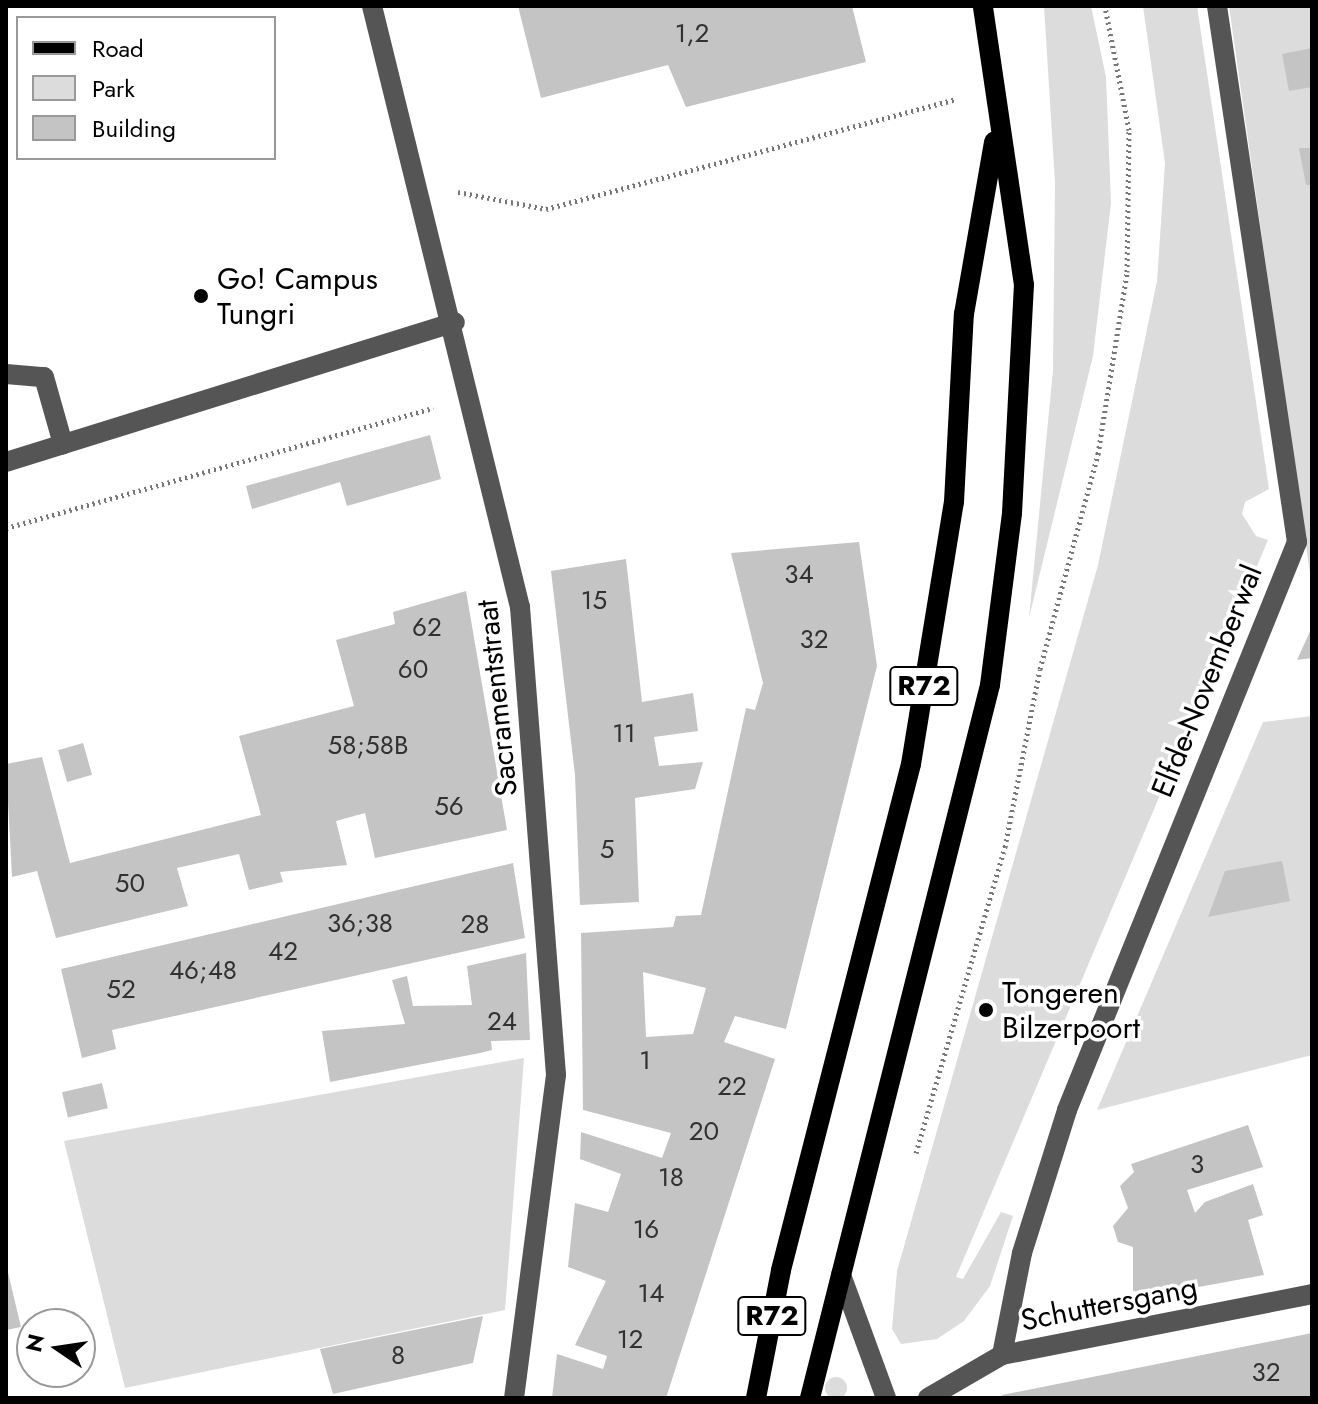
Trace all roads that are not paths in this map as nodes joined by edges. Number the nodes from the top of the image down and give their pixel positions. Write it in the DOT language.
graph roads {
  1 [pos="372,6"];
  2 [pos="983,6"];
  3 [pos="1217,6"];
  4 [pos="996,127"];
  5 [pos="455,322"];
  6 [pos="6,374"];
  7 [pos="63,444"];
  8 [pos="6,462"];
  9 [pos="841,1275"];
  10 [pos="1312,1294"];
  11 [pos="1002,1355"];
  12 [pos="514,1398"];
  13 [pos="756,1398"];
  14 [pos="810,1398"];
  15 [pos="886,1398"];
  16 [pos="928,1398"];
  1 -- 5 [label="street, Sacramentstraat"];
  2 -- 4 [label="main road, R72"];
  3 -- 11 [label="street, Elfde-Novemberwal"];
  4 -- 9 [label="main road, R72"];
  4 -- 13 [label="main road, R72"];
  5 -- 7 [label="street"];
  5 -- 12 [label="street, Sacramentstraat"];
  6 -- 7 [label="street"];
  7 -- 8 [label="street"];
  9 -- 14 [label="main road, R72"];
  9 -- 15 [label="street"];
  10 -- 11 [label="street, Schuttersgang"];
  11 -- 16 [label="street, Schuttersgang"];
}
